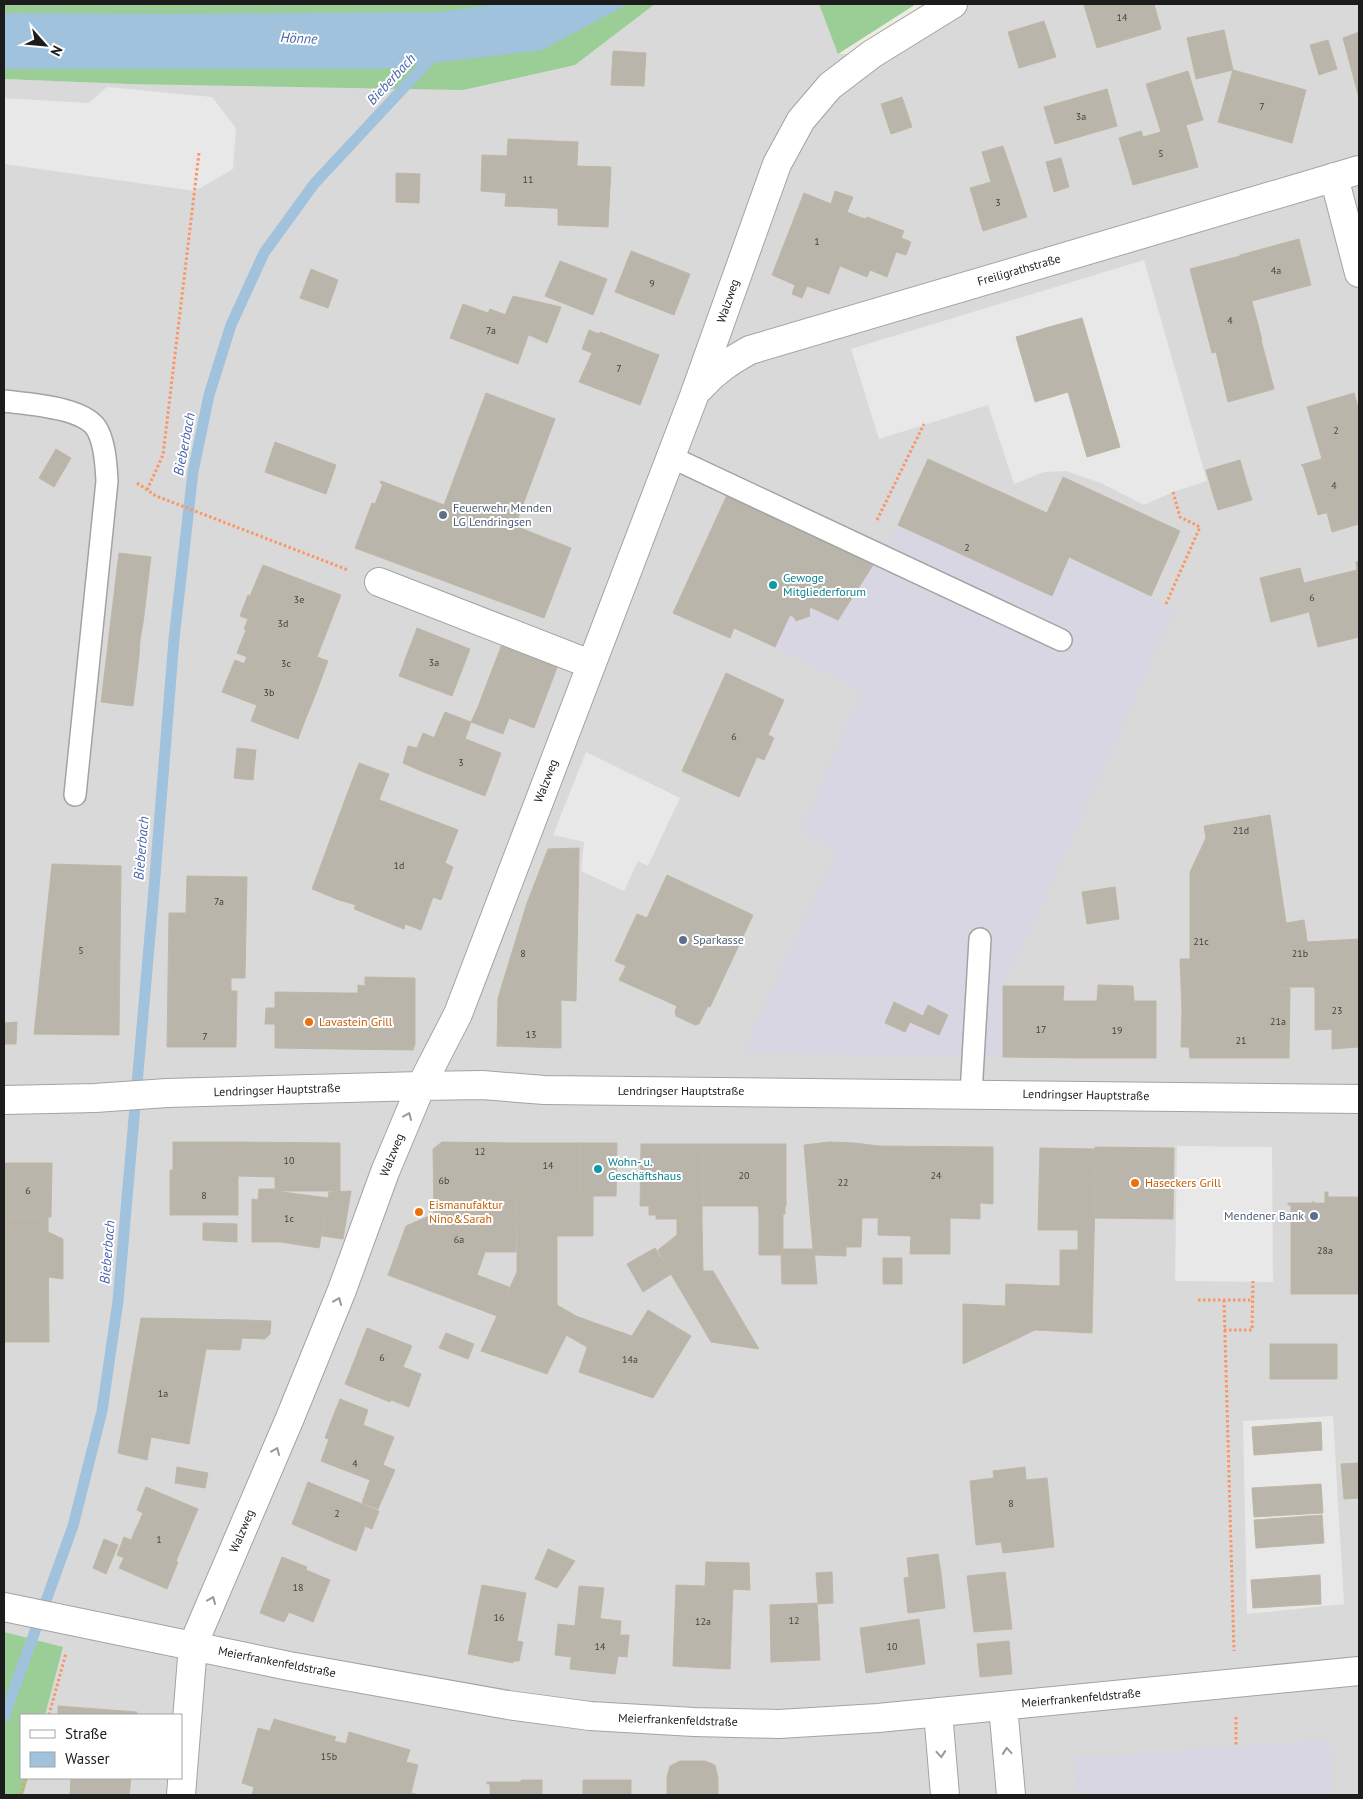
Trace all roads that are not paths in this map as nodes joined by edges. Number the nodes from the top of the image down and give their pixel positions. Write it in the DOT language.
graph roads {
  1 [pos="953,4"];
  2 [pos="1347,174"];
  3 [pos="1359,273"];
  4 [pos="694,396"];
  5 [pos="4,401"];
  6 [pos="670,457"];
  7 [pos="379,582"];
  8 [pos="1061,640"];
  9 [pos="590,664"];
  10 [pos="74,795"];
  11 [pos="980,939"];
  12 [pos="421,1086"];
  13 [pos="972,1094"];
  14 [pos="1359,1098"];
  15 [pos="4,1100"];
  16 [pos="7,1608"];
  17 [pos="193,1645"];
  18 [pos="1359,1671"];
  19 [pos="1003,1706"];
  20 [pos="938,1712"];
  21 [pos="181,1795"];
  22 [pos="945,1795"];
  23 [pos="1011,1795"];
  1 -- 4 [label="street, Walzweg"];
  2 -- 3 [label="street"];
  2 -- 4 [label="street, Freiligrathstraße"];
  4 -- 6 [label="street, Walzweg"];
  5 -- 10 [label="lane"];
  6 -- 8 [label="lane"];
  6 -- 9 [label="street, Walzweg"];
  7 -- 9 [label="street"];
  9 -- 12 [label="street, Walzweg"];
  11 -- 13 [label="lane"];
  12 -- 13 [label="street, Lendringser Hauptstraße"];
  12 -- 15 [label="street, Lendringser Hauptstraße"];
  17 -- 12 [label="street, Walzweg, one-way"];
  13 -- 14 [label="street, Lendringser Hauptstraße"];
  16 -- 17 [label="street, Meierfrankenfeldstraße"];
  17 -- 20 [label="street, Meierfrankenfeldstraße"];
  17 -- 21 [label="street, Walzweg"];
  18 -- 19 [label="street, Meierfrankenfeldstraße"];
  19 -- 20 [label="street, Meierfrankenfeldstraße"];
  23 -- 19 [label="street, one-way"];
  20 -- 22 [label="street, one-way"];
}
